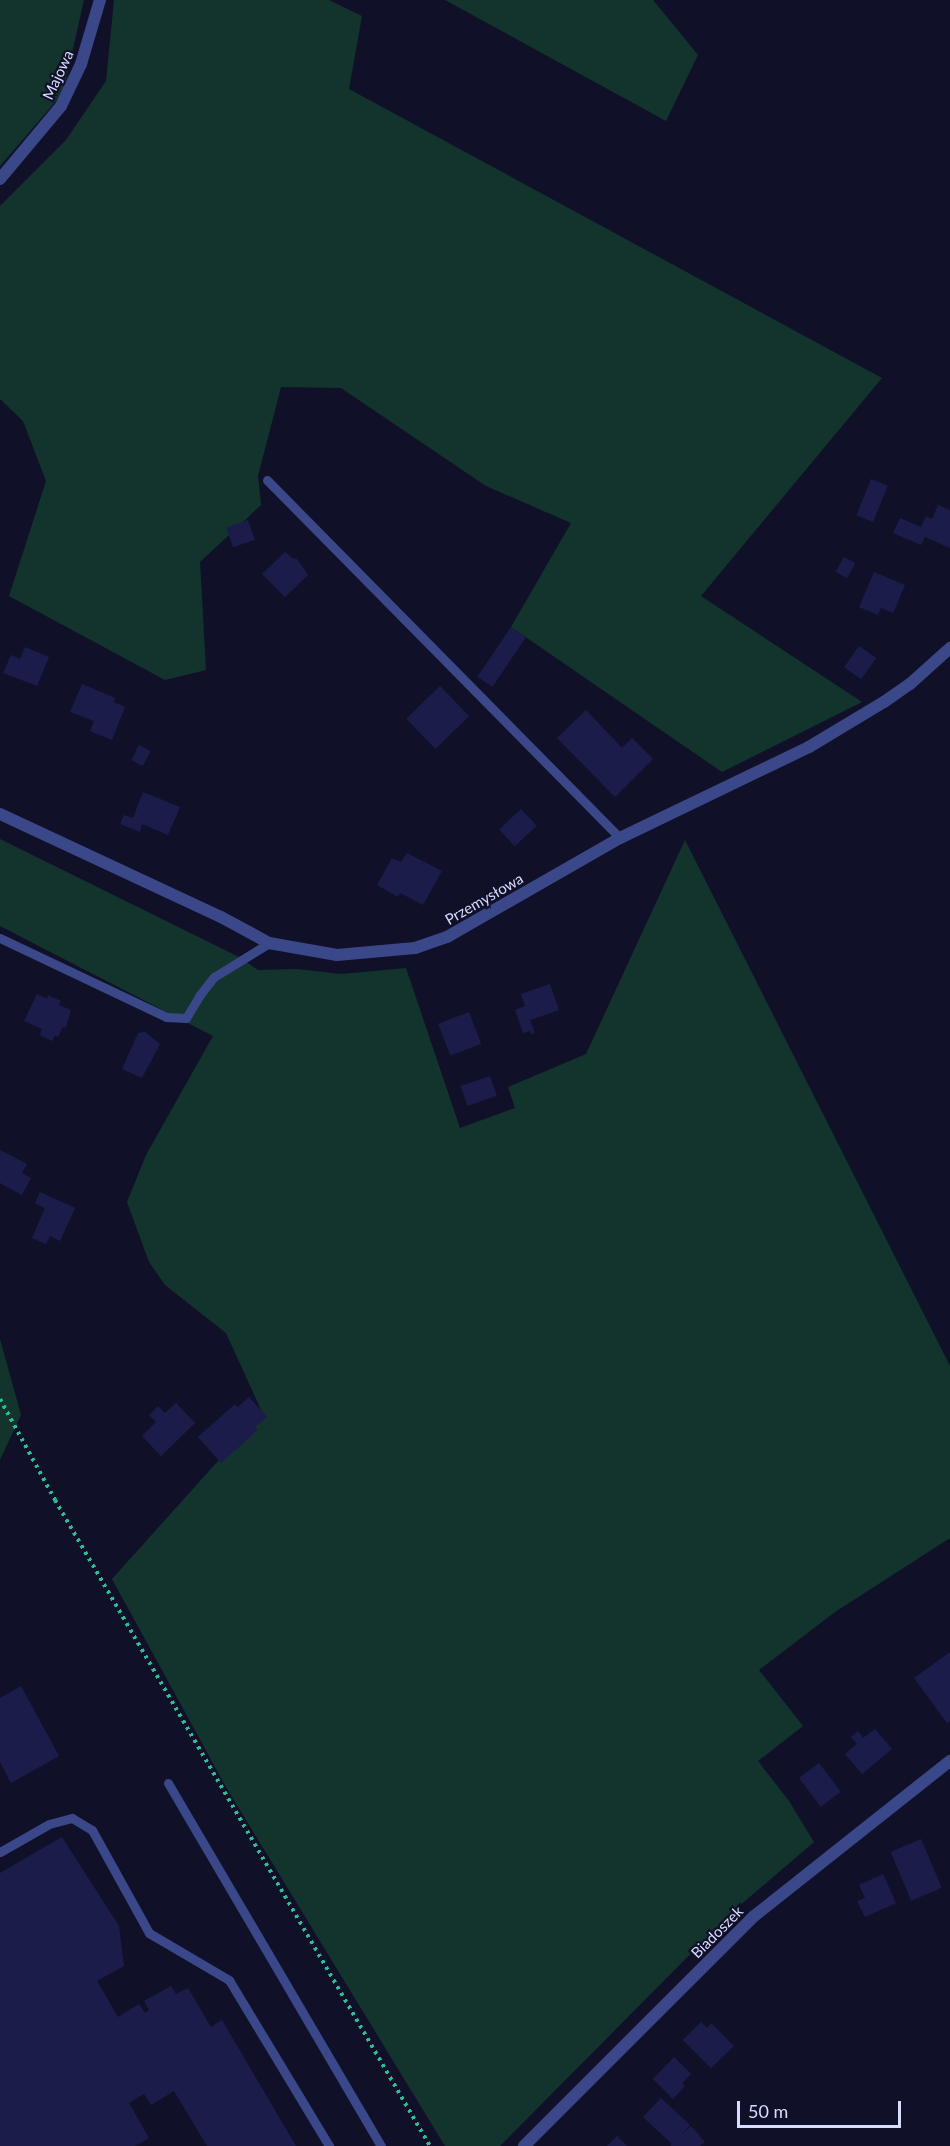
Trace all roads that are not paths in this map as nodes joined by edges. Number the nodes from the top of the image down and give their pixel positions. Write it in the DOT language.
graph roads {
  1 [pos="100,0"];
  2 [pos="0,179"];
  3 [pos="267,480"];
  4 [pos="950,648"];
  5 [pos="0,814"];
  6 [pos="620,838"];
  7 [pos="0,938"];
  8 [pos="269,943"];
  9 [pos="950,1761"];
  10 [pos="168,1783"];
  11 [pos="0,1852"];
  12 [pos="329,2146"];
  13 [pos="381,2146"];
  14 [pos="524,2146"];
  1 -- 2 [label="street, Majowa"];
  3 -- 6 [label="lane"];
  4 -- 6 [label="street, Przemysłowa"];
  5 -- 8 [label="street, Przemysłowa"];
  6 -- 8 [label="street, Przemysłowa"];
  7 -- 8 [label="lane"];
  9 -- 14 [label="street, Biadoszek"];
  10 -- 13 [label="lane"];
  11 -- 12 [label="lane"];
}
